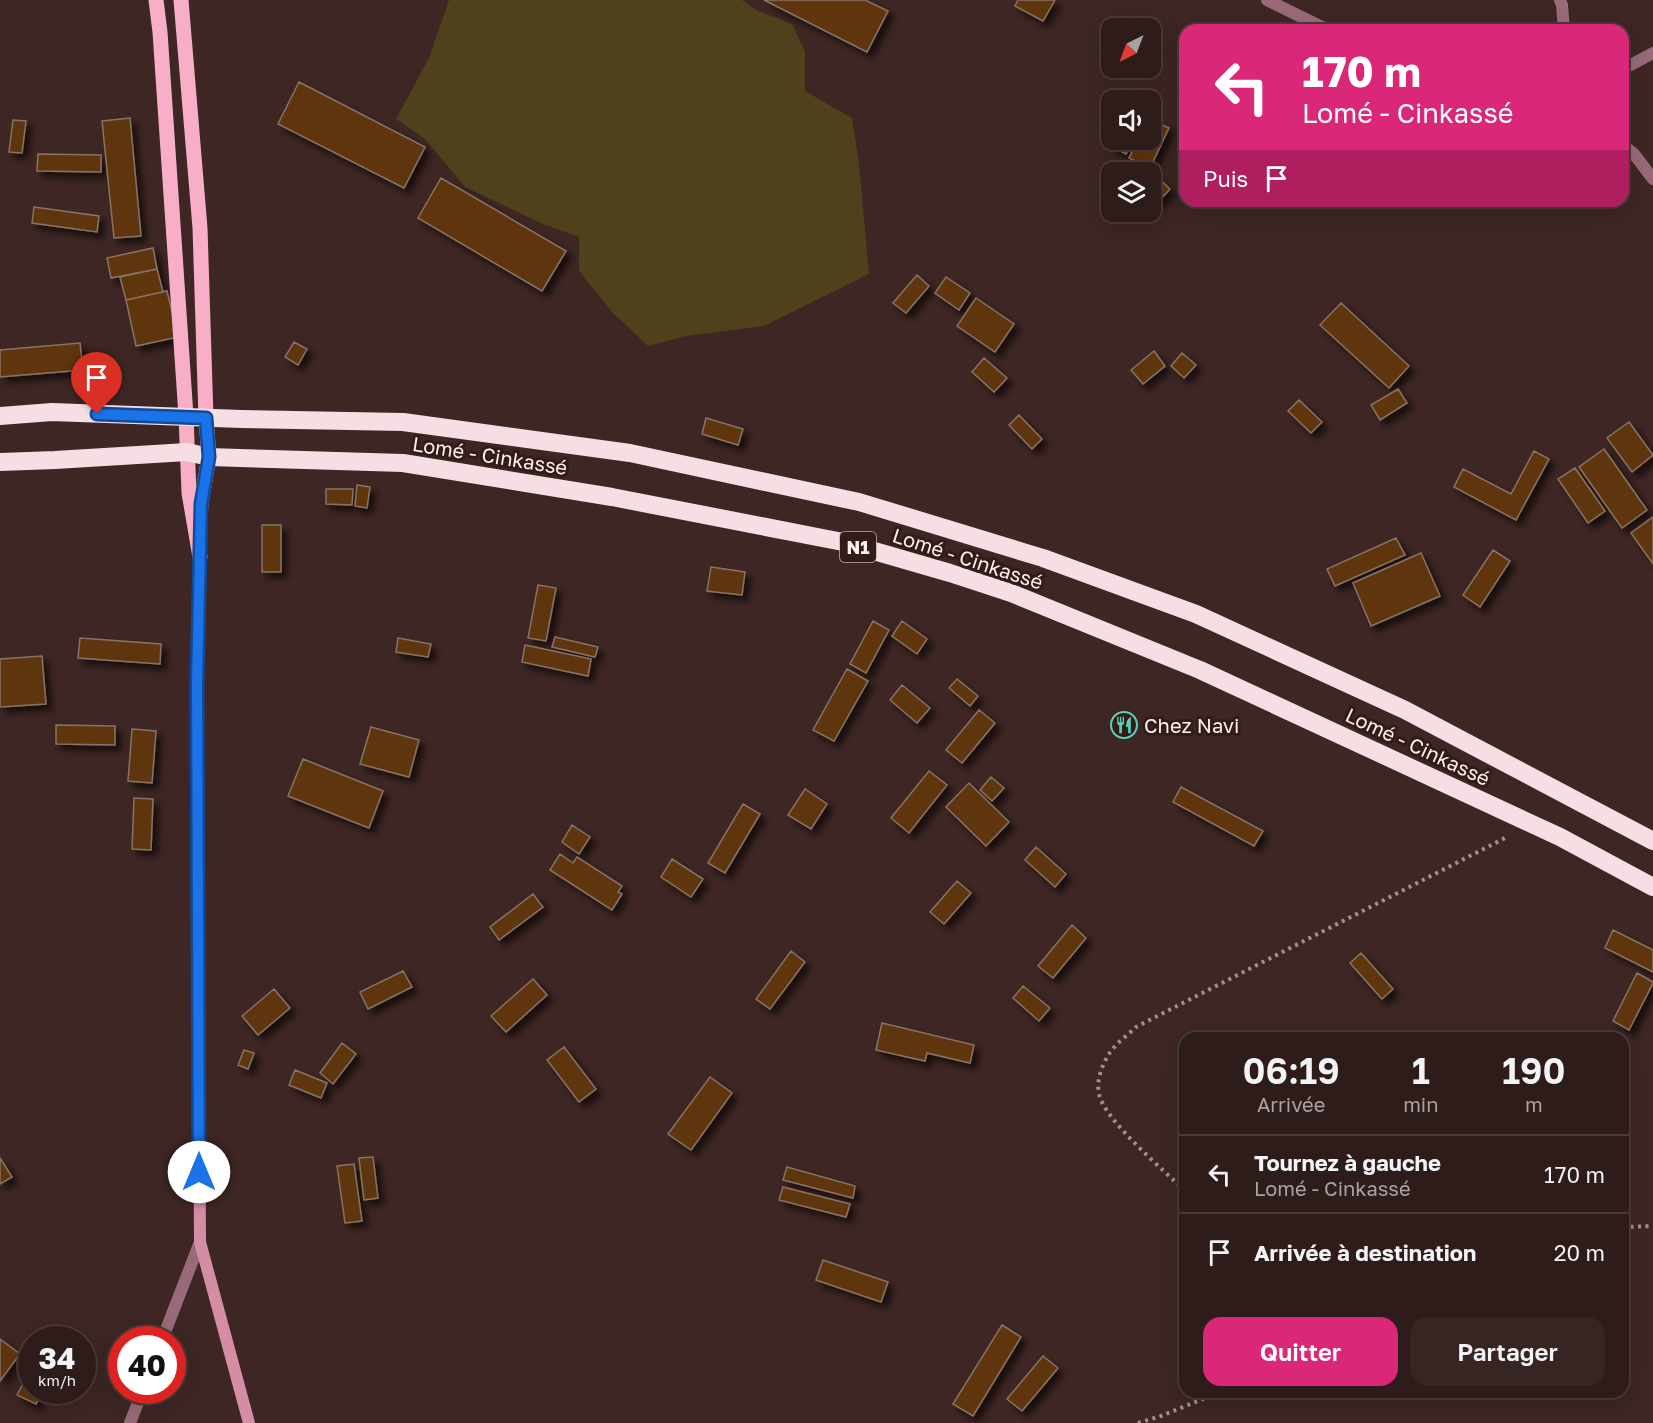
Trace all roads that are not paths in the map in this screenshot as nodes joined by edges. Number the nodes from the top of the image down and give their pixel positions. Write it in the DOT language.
graph roads {
  1 [pos="156,0"];
  2 [pos="181,0"];
  3 [pos="1267,0"];
  4 [pos="1560,0"];
  5 [pos="1316,24"];
  6 [pos="1564,24"];
  7 [pos="1653,53"];
  8 [pos="1629,66"];
  9 [pos="1629,150"];
  10 [pos="1653,179"];
  11 [pos="0,416"];
  12 [pos="186,416"];
  13 [pos="206,418"];
  14 [pos="187,452"];
  15 [pos="209,457"];
  16 [pos="0,462"];
  17 [pos="200,557"];
  18 [pos="1653,842"];
  19 [pos="1653,887"];
  20 [pos="200,1242"];
  21 [pos="167,1326"];
  22 [pos="137,1404"];
  23 [pos="130,1423"];
  24 [pos="249,1423"];
  1 -- 12 [label="main road"];
  2 -- 13 [label="main road"];
  3 -- 5 [label="street"];
  4 -- 6 [label="street"];
  7 -- 8 [label="street"];
  9 -- 10 [label="street"];
  11 -- 12 [label="highway, Lomé - Cinkassé / N1"];
  12 -- 13 [label="highway, Lomé - Cinkassé / N1"];
  12 -- 14 [label="main road"];
  13 -- 15 [label="main road"];
  13 -- 18 [label="highway, Lomé - Cinkassé / N1"];
  14 -- 15 [label="highway, Lomé - Cinkassé / N1"];
  14 -- 16 [label="highway, Lomé - Cinkassé / N1"];
  14 -- 17 [label="main road"];
  15 -- 17 [label="main road"];
  15 -- 19 [label="highway, Lomé - Cinkassé / N1"];
  17 -- 20 [label="street"];
  20 -- 21 [label="street"];
  20 -- 24 [label="street"];
  22 -- 23 [label="street"];
}
